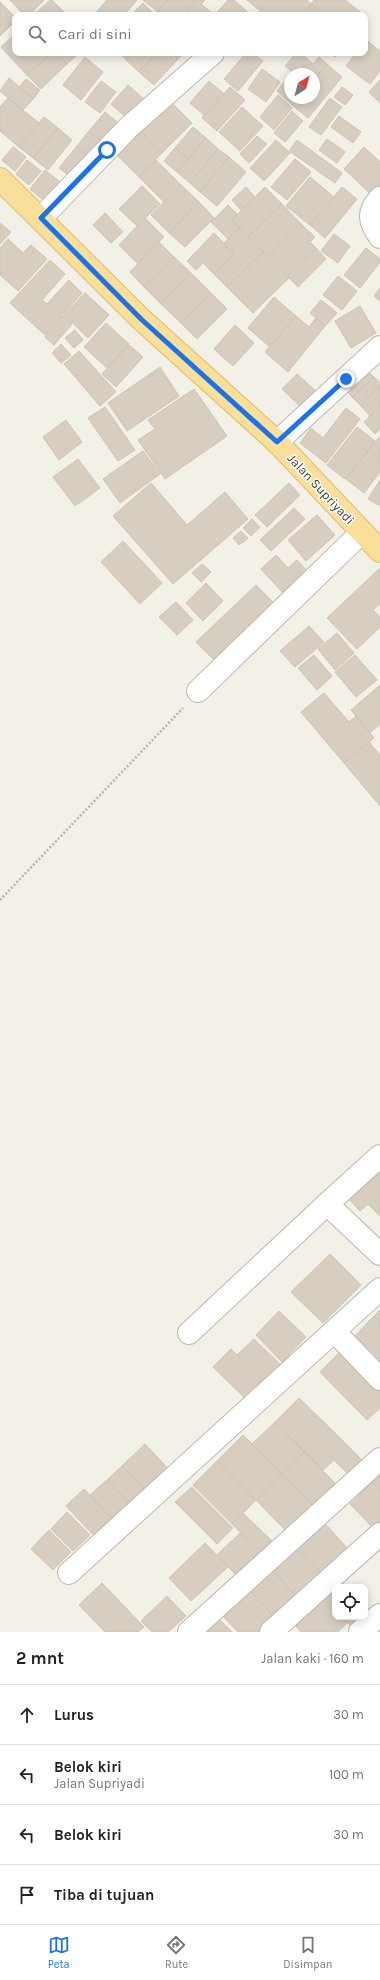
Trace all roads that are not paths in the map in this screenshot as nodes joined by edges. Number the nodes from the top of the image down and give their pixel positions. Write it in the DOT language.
graph roads {
  1 [pos="210,56"];
  2 [pos="0,179"];
  3 [pos="380,198"];
  4 [pos="41,218"];
  5 [pos="380,237"];
  6 [pos="380,347"];
  7 [pos="277,442"];
  8 [pos="362,532"];
  9 [pos="380,551"];
  10 [pos="198,691"];
  11 [pos="380,1156"];
  12 [pos="327,1204"];
  13 [pos="380,1254"];
  14 [pos="380,1289"];
  15 [pos="334,1331"];
  16 [pos="189,1333"];
  17 [pos="380,1378"];
  18 [pos="380,1459"];
  19 [pos="380,1534"];
  20 [pos="69,1573"];
  21 [pos="380,1615"];
  22 [pos="189,1632"];
  23 [pos="271,1632"];
  24 [pos="360,1632"];
  1 -- 4 [label="street"];
  2 -- 4 [label="main road, Jalan Supriyadi"];
  3 -- 5 [label="street"];
  4 -- 7 [label="main road, Jalan Supriyadi"];
  6 -- 7 [label="street"];
  7 -- 8 [label="main road, Jalan Supriyadi"];
  8 -- 9 [label="main road, Jalan Supriyadi"];
  8 -- 10 [label="street"];
  11 -- 12 [label="street"];
  12 -- 13 [label="street"];
  12 -- 16 [label="street"];
  14 -- 15 [label="street"];
  15 -- 17 [label="street"];
  15 -- 20 [label="street"];
  18 -- 22 [label="street"];
  19 -- 23 [label="street"];
  21 -- 24 [label="street"];
}
